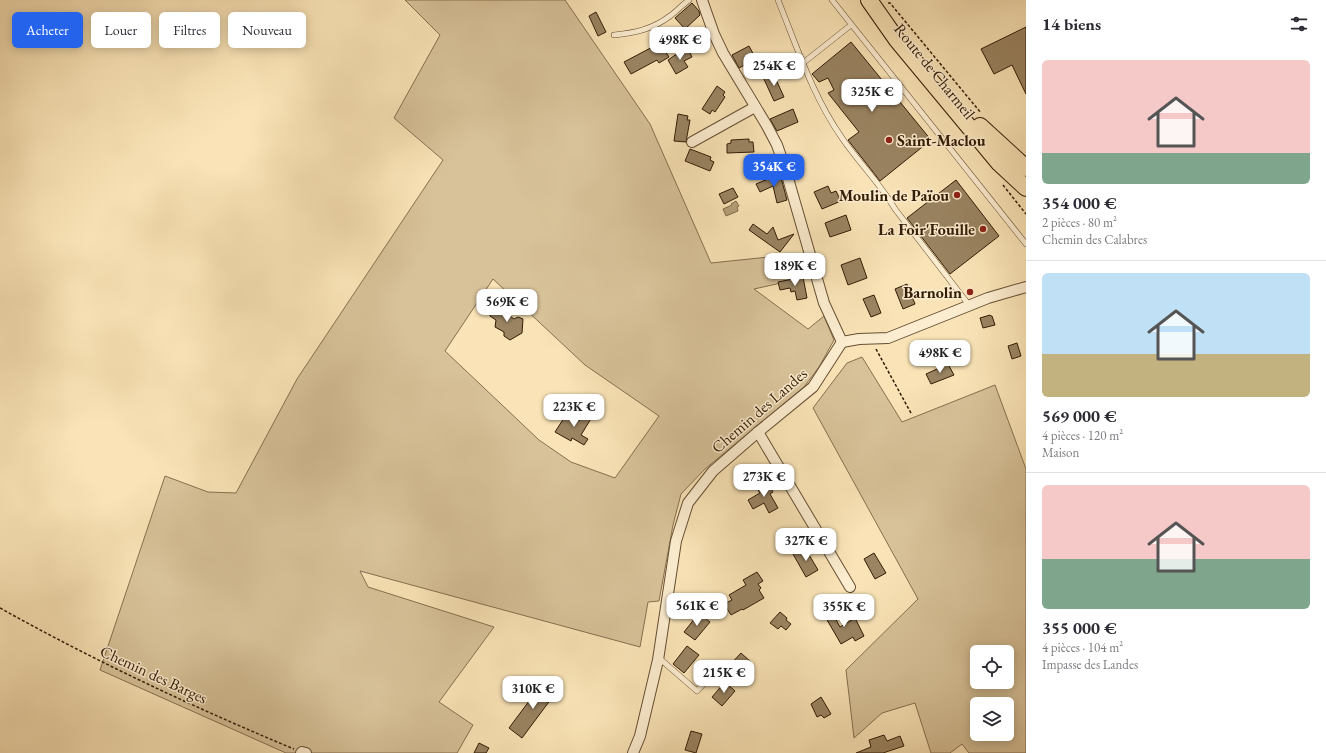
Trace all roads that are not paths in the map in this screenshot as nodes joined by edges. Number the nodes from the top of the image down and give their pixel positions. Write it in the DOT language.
graph roads {
  1 [pos="689,0"];
  2 [pos="702,0"];
  3 [pos="778,0"];
  4 [pos="832,0"];
  5 [pos="875,1"];
  6 [pos="852,25"];
  7 [pos="614,35"];
  8 [pos="803,63"];
  9 [pos="755,107"];
  10 [pos="981,120"];
  11 [pos="692,142"];
  12 [pos="1026,168"];
  13 [pos="1026,178"];
  14 [pos="1026,188"];
  15 [pos="1026,244"];
  16 [pos="1026,287"];
  17 [pos="969,305"];
  18 [pos="842,342"];
  19 [pos="758,432"];
  20 [pos="850,587"];
  21 [pos="658,658"];
  22 [pos="712,675"];
  23 [pos="633,753"];
  1 -- 7 [label="lane"];
  2 -- 9 [label="street"];
  3 -- 8 [label="lane"];
  4 -- 6 [label="lane"];
  5 -- 10 [label="main road, Route de Charmeil"];
  5 -- 14 [label="main road, Route de Charmeil"];
  6 -- 8 [label="lane"];
  6 -- 15 [label="lane"];
  8 -- 17 [label="lane"];
  9 -- 11 [label="street"];
  9 -- 18 [label="street"];
  10 -- 12 [label="main road"];
  10 -- 13 [label="main road, Route de Charmeil"];
  16 -- 17 [label="street"];
  17 -- 18 [label="street"];
  18 -- 19 [label="street, Chemin des Landes"];
  19 -- 20 [label="street"];
  19 -- 21 [label="street, Chemin des Landes"];
  21 -- 22 [label="lane"];
  21 -- 23 [label="street, Chemin des Landes"];
}
